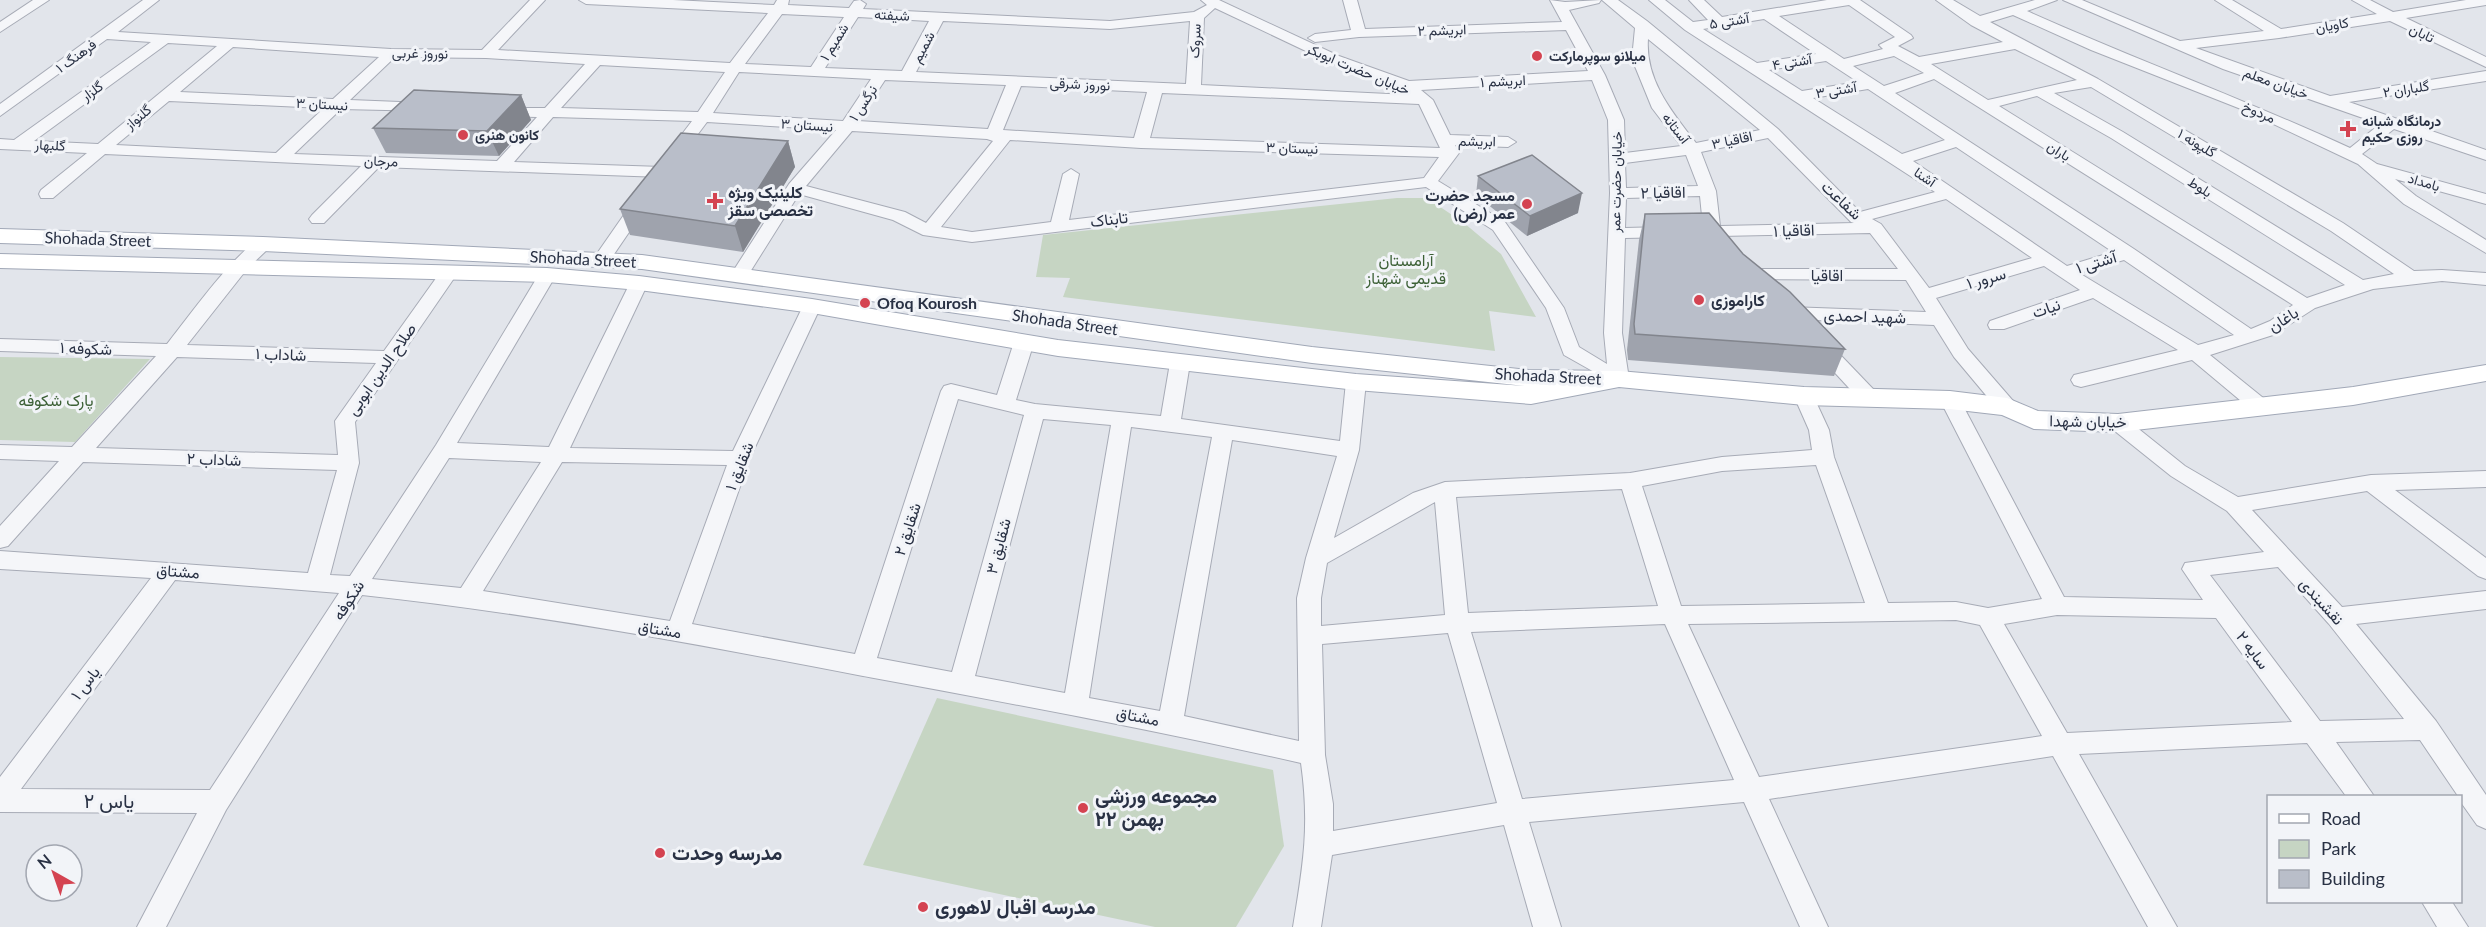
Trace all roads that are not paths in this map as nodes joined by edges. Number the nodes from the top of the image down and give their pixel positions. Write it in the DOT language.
graph roads {
  1 [pos="42,0"];
  2 [pos="152,0"];
  3 [pos="538,0"];
  4 [pos="586,0"];
  5 [pos="862,0"];
  6 [pos="1350,0"];
  7 [pos="1594,0"];
  8 [pos="1609,0"];
  9 [pos="1656,0"];
  10 [pos="1696,0"];
  11 [pos="1852,0"];
  12 [pos="1943,0"];
  13 [pos="2050,0"];
  14 [pos="2222,0"];
  15 [pos="2359,0"];
  16 [pos="2486,0"];
  17 [pos="2075,1"];
  18 [pos="1213,2"];
  19 [pos="1560,3"];
  20 [pos="782,5"];
  21 [pos="1770,7"];
  22 [pos="2013,10"];
  23 [pos="853,13"];
  24 [pos="1197,16"];
  25 [pos="2387,16"];
  26 [pos="938,17"];
  27 [pos="1976,21"];
  28 [pos="1719,22"];
  29 [pos="1642,24"];
  30 [pos="1569,26"];
  31 [pos="1690,27"];
  32 [pos="0,28"];
  33 [pos="1359,33"];
  34 [pos="2279,34"];
  35 [pos="105,35"];
  36 [pos="166,38"];
  37 [pos="1315,38"];
  38 [pos="231,42"];
  39 [pos="2017,44"];
  40 [pos="2176,46"];
  41 [pos="1895,51"];
  42 [pos="391,53"];
  43 [pos="486,54"];
  44 [pos="596,60"];
  45 [pos="1836,60"];
  46 [pos="1917,62"];
  47 [pos="2486,63"];
  48 [pos="2212,65"];
  49 [pos="735,67"];
  50 [pos="1755,68"];
  51 [pos="816,72"];
  52 [pos="1935,74"];
  53 [pos="881,75"];
  54 [pos="1599,75"];
  55 [pos="907,76"];
  56 [pos="2486,76"];
  57 [pos="1015,81"];
  58 [pos="2093,82"];
  59 [pos="2182,82"];
  60 [pos="1407,86"];
  61 [pos="1156,88"];
  62 [pos="1877,88"];
  63 [pos="1192,89"];
  64 [pos="2039,91"];
  65 [pos="164,96"];
  66 [pos="1800,96"];
  67 [pos="1425,100"];
  68 [pos="2326,101"];
  69 [pos="334,104"];
  70 [pos="1986,105"];
  71 [pos="441,109"];
  72 [pos="0,111"];
  73 [pos="489,111"];
  74 [pos="548,114"];
  75 [pos="703,117"];
  76 [pos="2390,124"];
  77 [pos="847,127"];
  78 [pos="1772,132"];
  79 [pos="998,136"];
  80 [pos="1508,141"];
  81 [pos="1956,142"];
  82 [pos="1141,143"];
  83 [pos="0,144"];
  84 [pos="19,144"];
  85 [pos="1448,147"];
  86 [pos="101,148"];
  87 [pos="1692,149"];
  88 [pos="2486,155"];
  89 [pos="280,158"];
  90 [pos="2357,158"];
  91 [pos="1617,159"];
  92 [pos="376,160"];
  93 [pos="1900,160"];
  94 [pos="503,164"];
  95 [pos="662,172"];
  96 [pos="1071,174"];
  97 [pos="1429,182"];
  98 [pos="795,188"];
  99 [pos="1708,191"];
  100 [pos="1949,192"];
  101 [pos="1618,193"];
  102 [pos="46,194"];
  103 [pos="2486,199"];
  104 [pos="1857,218"];
  105 [pos="318,219"];
  106 [pos="1059,225"];
  107 [pos="1875,228"];
  108 [pos="929,231"];
  109 [pos="1615,233"];
  110 [pos="1712,233"];
  111 [pos="0,236"];
  112 [pos="262,244"];
  113 [pos="2486,249"];
  114 [pos="2128,253"];
  115 [pos="602,259"];
  116 [pos="2046,260"];
  117 [pos="0,261"];
  118 [pos="241,265"];
  119 [pos="450,271"];
  120 [pos="2064,272"];
  121 [pos="1742,274"];
  122 [pos="547,275"];
  123 [pos="1912,275"];
  124 [pos="740,276"];
  125 [pos="2411,277"];
  126 [pos="2486,279"];
  127 [pos="639,283"];
  128 [pos="2360,286"];
  129 [pos="2095,291"];
  130 [pos="1924,296"];
  131 [pos="2306,305"];
  132 [pos="812,306"];
  133 [pos="1789,313"];
  134 [pos="1942,319"];
  135 [pos="1997,325"];
  136 [pos="2248,336"];
  137 [pos="1024,342"];
  138 [pos="0,345"];
  139 [pos="172,350"];
  140 [pos="2196,353"];
  141 [pos="389,357"];
  142 [pos="1180,363"];
  143 [pos="2486,373"];
  144 [pos="1619,379"];
  145 [pos="2081,380"];
  146 [pos="1356,382"];
  147 [pos="1804,396"];
  148 [pos="1868,396"];
  149 [pos="1950,400"];
  150 [pos="1005,402"];
  151 [pos="2260,406"];
  152 [pos="2007,407"];
  153 [pos="1035,411"];
  154 [pos="1122,419"];
  155 [pos="2118,423"];
  156 [pos="1170,424"];
  157 [pos="1223,431"];
  158 [pos="443,450"];
  159 [pos="1349,450"];
  160 [pos="0,452"];
  161 [pos="79,455"];
  162 [pos="556,455"];
  163 [pos="1824,457"];
  164 [pos="740,458"];
  165 [pos="349,463"];
  166 [pos="2486,479"];
  167 [pos="1630,481"];
  168 [pos="2371,483"];
  169 [pos="1445,490"];
  170 [pos="2235,505"];
  171 [pos="3,532"];
  172 [pos="1317,558"];
  173 [pos="2282,558"];
  174 [pos="0,560"];
  175 [pos="170,570"];
  176 [pos="2486,570"];
  177 [pos="317,581"];
  178 [pos="356,587"];
  179 [pos="467,598"];
  180 [pos="2486,600"];
  181 [pos="2056,606"];
  182 [pos="2223,609"];
  183 [pos="1880,614"];
  184 [pos="1672,615"];
  185 [pos="1988,617"];
  186 [pos="2337,617"];
  187 [pos="1457,623"];
  188 [pos="678,632"];
  189 [pos="1309,636"];
  190 [pos="863,666"];
  191 [pos="962,682"];
  192 [pos="1076,704"];
  193 [pos="1170,722"];
  194 [pos="2427,729"];
  195 [pos="2313,730"];
  196 [pos="2060,744"];
  197 [pos="1312,755"];
  198 [pos="2476,789"];
  199 [pos="1751,790"];
  200 [pos="2360,795"];
  201 [pos="0,799"];
  202 [pos="217,802"];
  203 [pos="1511,812"];
  204 [pos="2486,818"];
  205 [pos="1320,845"];
  206 [pos="2437,903"];
  207 [pos="151,927"];
  208 [pos="1307,927"];
  209 [pos="1547,927"];
  210 [pos="1814,927"];
  211 [pos="2163,927"];
  212 [pos="2454,927"];
  1 -- 32 [label="street"];
  2 -- 35 [label="street, فرهنگ ۱"];
  3 -- 43 [label="street"];
  4 -- 20 [label="street, شیفته"];
  5 -- 23 [label="street, شمیم ۱"];
  6 -- 33 [label="street"];
  7 -- 19 [label="street"];
  8 -- 29 [label="street, شفاعت"];
  9 -- 31 [label="street, آشنا"];
  10 -- 28 [label="street"];
  11 -- 21 [label="street, آشتی ۵"];
  11 -- 41 [label="street"];
  12 -- 27 [label="street, گلپونه ۱"];
  13 -- 22 [label="street"];
  14 -- 34 [label="street"];
  15 -- 25 [label="street, تابان"];
  16 -- 25 [label="street, کاویان"];
  17 -- 40 [label="street, خیابان معلم"];
  18 -- 24 [label="street, سروک"];
  18 -- 60 [label="street, خیابان حضرت ابوبکر"];
  19 -- 30 [label="street, خیابان حضرت عمر"];
  20 -- 23 [label="street, شیفته"];
  20 -- 49 [label="street"];
  21 -- 28 [label="street, آشتی ۵"];
  21 -- 45 [label="street"];
  22 -- 27 [label="street"];
  22 -- 59 [label="street, مردوخ"];
  23 -- 26 [label="street, شیفته"];
  23 -- 51 [label="street, شمیم ۱"];
  24 -- 26 [label="street, شیفته"];
  24 -- 63 [label="street, سروک"];
  25 -- 34 [label="street, کاویان"];
  25 -- 47 [label="street, تابان"];
  26 -- 55 [label="street, شمیم"];
  27 -- 39 [label="street, گلپونه ۱"];
  28 -- 31 [label="street, آشتی ۵"];
  29 -- 78 [label="street, شفاعت"];
  29 -- 87 [label="street, آستانه"];
  30 -- 33 [label="street, ابریشم ۲"];
  30 -- 54 [label="street, خیابان حضرت عمر"];
  31 -- 50 [label="street, آشنا"];
  33 -- 37 [label="street, ابریشم ۲"];
  34 -- 40 [label="street, کاویان"];
  35 -- 36 [label="street, نوروز غربی"];
  35 -- 72 [label="street, فرهنگ ۱"];
  36 -- 38 [label="street, نوروز غربی"];
  36 -- 84 [label="street, گلزار"];
  38 -- 42 [label="street, نوروز غربی"];
  38 -- 65 [label="street, گلنواز"];
  39 -- 46 [label="street"];
  39 -- 58 [label="street, گلپونه ۱"];
  40 -- 68 [label="street, خیابان معلم"];
  41 -- 45 [label="street, آشتی ۴"];
  41 -- 46 [label="street, باران"];
  42 -- 43 [label="street, نوروز غربی"];
  42 -- 69 [label="street"];
  43 -- 44 [label="street, نوروز غربی"];
  44 -- 49 [label="street, نوروز غربی"];
  44 -- 74 [label="street"];
  45 -- 50 [label="street, آشتی ۴"];
  45 -- 62 [label="street"];
  46 -- 52 [label="street, باران"];
  48 -- 59 [label="street"];
  49 -- 51 [label="street, نوروز شرقی"];
  49 -- 75 [label="street"];
  50 -- 66 [label="street, آشنا"];
  51 -- 53 [label="street, نوروز شرقی"];
  52 -- 62 [label="street, آشتی ۳"];
  52 -- 70 [label="street, باران"];
  53 -- 55 [label="street, نوروز شرقی"];
  53 -- 77 [label="street, نرگس ۱"];
  54 -- 60 [label="street, ابریشم ۱"];
  54 -- 91 [label="street, خیابان حضرت عمر"];
  55 -- 57 [label="street, نوروز شرقی"];
  56 -- 68 [label="street, گلباران ۲"];
  57 -- 61 [label="street, نوروز شرقی"];
  57 -- 79 [label="street"];
  58 -- 64 [label="street"];
  58 -- 125 [label="street, گلپونه ۱"];
  59 -- 90 [label="street, مردوخ"];
  60 -- 67 [label="street, خیابان حضرت ابوبکر"];
  61 -- 63 [label="street, نوروز شرقی"];
  61 -- 82 [label="street"];
  62 -- 66 [label="street, آشتی ۳"];
  62 -- 81 [label="street"];
  63 -- 67 [label="street, نوروز شرقی"];
  64 -- 70 [label="street"];
  64 -- 128 [label="street, بلوط"];
  65 -- 69 [label="street, نیستان ۳"];
  65 -- 86 [label="street, گلنواز"];
  66 -- 93 [label="street, آشنا"];
  67 -- 85 [label="street, خیابان حضرت ابوبکر"];
  68 -- 76 [label="street, خیابان معلم"];
  69 -- 71 [label="street, نیستان ۳"];
  69 -- 89 [label="street"];
  70 -- 131 [label="street, باران"];
  73 -- 74 [label="street, نیستان ۳"];
  74 -- 75 [label="street, نیستان ۳"];
  74 -- 94 [label="street"];
  75 -- 77 [label="street, نیستان ۳"];
  75 -- 95 [label="street"];
  76 -- 88 [label="street, خیابان معلم"];
  76 -- 90 [label="street"];
  77 -- 79 [label="street, نیستان ۳"];
  77 -- 98 [label="street, نرگس ۱"];
  78 -- 87 [label="street, اقاقیا ۳"];
  78 -- 104 [label="street, شفاعت"];
  79 -- 82 [label="street, نیستان ۳"];
  79 -- 108 [label="street"];
  80 -- 85 [label="street, ابریشم"];
  81 -- 93 [label="street"];
  81 -- 114 [label="street"];
  82 -- 85 [label="street, نیستان ۳"];
  83 -- 84 [label="street, گلبهار"];
  84 -- 86 [label="street, گلبهار"];
  85 -- 97 [label="street"];
  86 -- 89 [label="street, مرجان"];
  86 -- 102 [label="street, گلنواز"];
  87 -- 91 [label="street, اقاقیا ۳"];
  87 -- 99 [label="street, آستانه"];
  89 -- 92 [label="street, مرجان"];
  90 -- 103 [label="street, بامداد"];
  90 -- 113 [label="street, مردوخ"];
  91 -- 101 [label="street, خیابان حضرت عمر"];
  92 -- 94 [label="street, مرجان"];
  92 -- 105 [label="street"];
  93 -- 100 [label="street, آشنا"];
  94 -- 95 [label="street, مرجان"];
  95 -- 115 [label="street"];
  96 -- 106 [label="street"];
  97 -- 106 [label="street, تابناک"];
  97 -- 144 [label="street"];
  98 -- 108 [label="street, تابناک"];
  98 -- 124 [label="street, نرگس ۱"];
  99 -- 101 [label="street, اقاقیا ۲"];
  99 -- 110 [label="street, آستانه"];
  100 -- 104 [label="street"];
  100 -- 116 [label="street, آشنا"];
  101 -- 109 [label="street, خیابان حضرت عمر"];
  104 -- 107 [label="street, شفاعت"];
  106 -- 108 [label="street, تابناک"];
  107 -- 110 [label="street, اقاقیا ۱"];
  107 -- 123 [label="street, شفاعت"];
  109 -- 110 [label="street, اقاقیا ۱"];
  109 -- 144 [label="street, خیابان حضرت عمر"];
  110 -- 121 [label="street"];
  111 -- 112 [label="main road, Shohada Street"];
  112 -- 115 [label="main road, Shohada Street"];
  112 -- 118 [label="street"];
  114 -- 120 [label="street, آشتی ۱"];
  114 -- 136 [label="street"];
  115 -- 124 [label="main road, Shohada Street"];
  116 -- 120 [label="street, آشنا"];
  116 -- 130 [label="street, سرور ۱"];
  117 -- 118 [label="main road, Shohada Street"];
  118 -- 119 [label="main road, Shohada Street"];
  118 -- 139 [label="street"];
  119 -- 122 [label="main road, Shohada Street"];
  119 -- 141 [label="street, صلاح الدین ابوبی"];
  120 -- 129 [label="street, آشنا"];
  121 -- 123 [label="street, اقاقیا"];
  121 -- 133 [label="street"];
  122 -- 127 [label="main road, Shohada Street"];
  122 -- 158 [label="street, شکوفه"];
  123 -- 130 [label="street, شفاعت"];
  124 -- 144 [label="main road, Shohada Street"];
  125 -- 126 [label="street, باغان"];
  125 -- 128 [label="street, باغان"];
  127 -- 132 [label="main road, Shohada Street"];
  127 -- 162 [label="street"];
  128 -- 131 [label="street, باغان"];
  129 -- 135 [label="street, نیات"];
  129 -- 140 [label="street, آشنا"];
  130 -- 134 [label="street, شفاعت"];
  131 -- 136 [label="street, باغان"];
  132 -- 137 [label="main road, Shohada Street"];
  132 -- 164 [label="street, شقایق ۱"];
  133 -- 134 [label="street, شهید احمدی"];
  133 -- 148 [label="street"];
  134 -- 152 [label="street, شفاعت"];
  136 -- 140 [label="street, باغان"];
  137 -- 142 [label="main road, Shohada Street"];
  137 -- 150 [label="street"];
  138 -- 139 [label="street, شکوفه ۱"];
  139 -- 141 [label="street, شاداب ۱"];
  139 -- 161 [label="street"];
  140 -- 145 [label="street, باغان"];
  140 -- 151 [label="street, آشنا"];
  141 -- 165 [label="street, صلاح الدین ابوبی"];
  142 -- 146 [label="main road, Shohada Street"];
  142 -- 156 [label="street"];
  143 -- 151 [label="main road, خیابان شهدا"];
  144 -- 146 [label="main road, Shohada Street"];
  144 -- 147 [label="main road, خیابان شهدا"];
  146 -- 159 [label="street"];
  147 -- 148 [label="main road, خیابان شهدا"];
  147 -- 163 [label="street"];
  148 -- 149 [label="main road, خیابان شهدا"];
  149 -- 152 [label="main road, خیابان شهدا"];
  149 -- 181 [label="street"];
  150 -- 153 [label="street"];
  150 -- 190 [label="street, شقایق ۲"];
  151 -- 155 [label="main road, خیابان شهدا"];
  152 -- 155 [label="main road, خیابان شهدا"];
  153 -- 154 [label="street"];
  153 -- 191 [label="street, شقایق ۳"];
  154 -- 156 [label="street"];
  154 -- 192 [label="street"];
  155 -- 170 [label="street, نقشبندی"];
  156 -- 157 [label="street"];
  157 -- 159 [label="street"];
  157 -- 193 [label="street"];
  158 -- 162 [label="street"];
  158 -- 178 [label="street, شکوفه"];
  159 -- 172 [label="street"];
  160 -- 161 [label="street, شاداب ۲"];
  161 -- 165 [label="street, شاداب ۲"];
  161 -- 171 [label="street"];
  162 -- 164 [label="street"];
  162 -- 179 [label="street"];
  163 -- 167 [label="street"];
  163 -- 183 [label="street"];
  164 -- 188 [label="street, شقایق ۱"];
  165 -- 177 [label="street, صلاح الدین ابوبی"];
  166 -- 168 [label="street"];
  167 -- 169 [label="street"];
  167 -- 184 [label="street"];
  168 -- 170 [label="street"];
  168 -- 176 [label="street"];
  169 -- 172 [label="street"];
  169 -- 187 [label="street"];
  170 -- 173 [label="street, نقشبندی"];
  172 -- 189 [label="street"];
  173 -- 182 [label="street, سایه ۲"];
  173 -- 186 [label="street, نقشبندی"];
  174 -- 175 [label="street, مشتاق"];
  175 -- 177 [label="street, مشتاق"];
  175 -- 201 [label="street, یاس ۱"];
  177 -- 178 [label="street, مشتاق"];
  178 -- 179 [label="street, مشتاق"];
  178 -- 202 [label="street, شکوفه"];
  179 -- 188 [label="street, مشتاق"];
  180 -- 186 [label="street"];
  181 -- 182 [label="street"];
  181 -- 185 [label="street"];
  182 -- 195 [label="street, سایه ۲"];
  183 -- 184 [label="street"];
  183 -- 185 [label="street"];
  184 -- 187 [label="street"];
  184 -- 199 [label="street"];
  185 -- 196 [label="street"];
  186 -- 194 [label="street, نقشبندی"];
  187 -- 189 [label="street"];
  187 -- 203 [label="street"];
  188 -- 190 [label="street, مشتاق"];
  189 -- 197 [label="street"];
  190 -- 191 [label="street, مشتاق"];
  191 -- 192 [label="street, مشتاق"];
  192 -- 193 [label="street, مشتاق"];
  193 -- 197 [label="street, مشتاق"];
  194 -- 195 [label="street"];
  194 -- 198 [label="street, نقشبندی"];
  195 -- 196 [label="street"];
  195 -- 200 [label="street, سایه ۲"];
  196 -- 199 [label="street"];
  196 -- 211 [label="street"];
  197 -- 205 [label="street"];
  198 -- 204 [label="street, نقشبندی"];
  199 -- 203 [label="street"];
  199 -- 210 [label="street"];
  201 -- 202 [label="street, یاس ۲"];
  202 -- 207 [label="street, شکوفه"];
  203 -- 205 [label="street"];
  203 -- 209 [label="street"];
  205 -- 208 [label="street"];
  206 -- 212 [label="street"];
}
